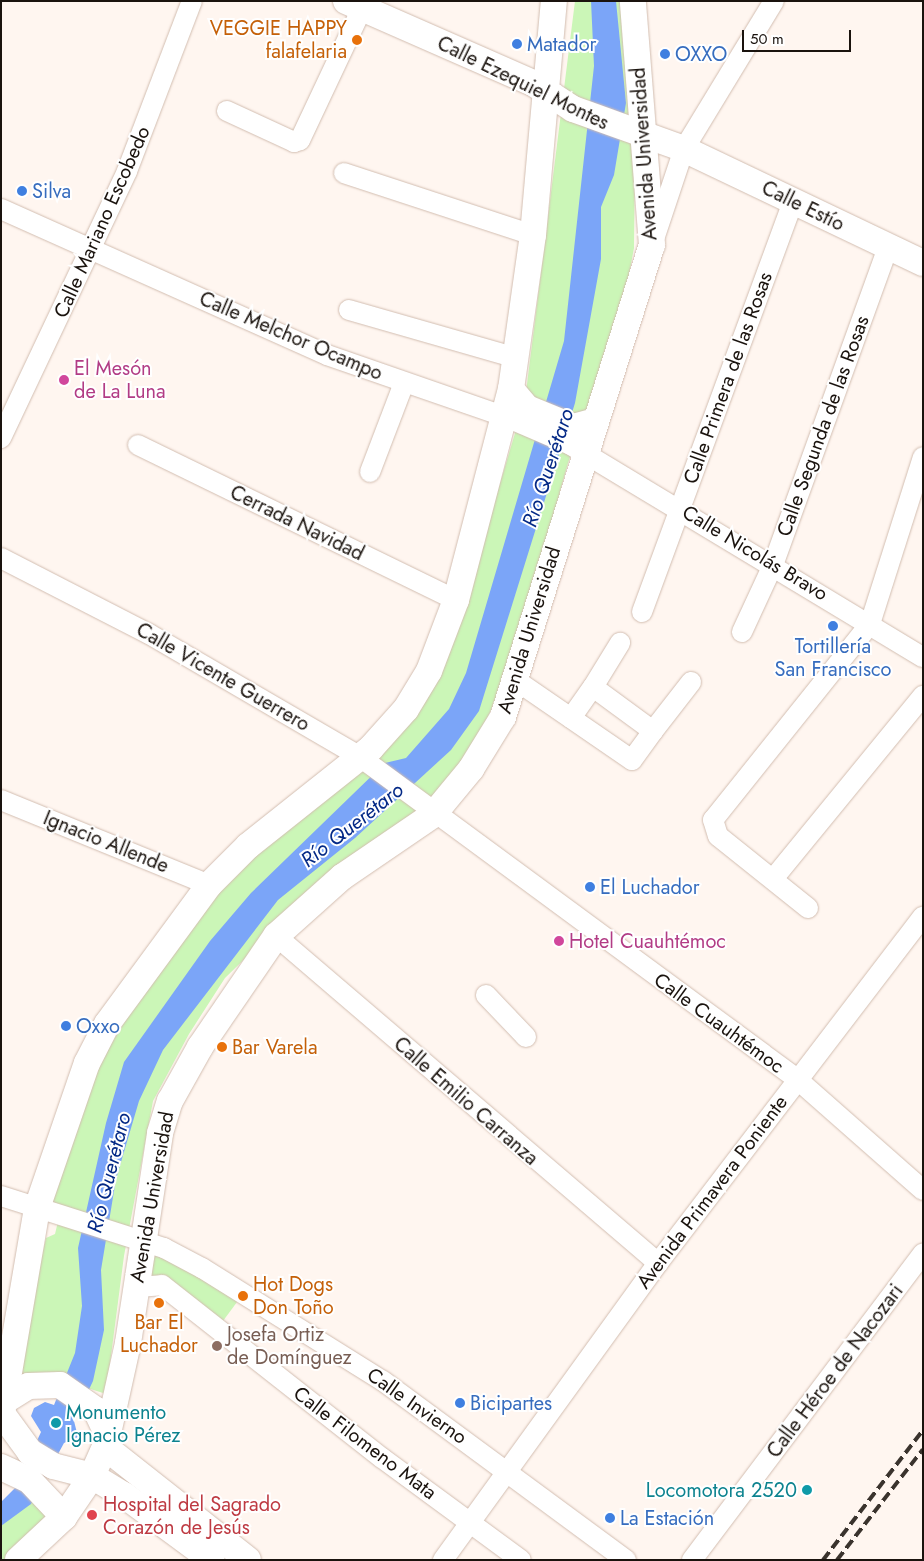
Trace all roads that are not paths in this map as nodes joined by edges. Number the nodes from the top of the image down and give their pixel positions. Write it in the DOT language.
graph roads {
  1 [pos="192,1"];
  2 [pos="554,1"];
  3 [pos="633,1"];
  4 [pos="774,1"];
  5 [pos="354,5"];
  6 [pos="545,91"];
  7 [pos="227,111"];
  8 [pos="638,135"];
  9 [pos="684,149"];
  10 [pos="344,173"];
  11 [pos="793,201"];
  12 [pos="1,209"];
  13 [pos="533,235"];
  14 [pos="652,245"];
  15 [pos="888,247"];
  16 [pos="94,248"];
  17 [pos="923,263"];
  18 [pos="349,310"];
  19 [pos="516,358"];
  20 [pos="404,383"];
  21 [pos="521,417"];
  22 [pos="581,436"];
  23 [pos="1,438"];
  24 [pos="138,445"];
  25 [pos="923,457"];
  26 [pos="370,472"];
  27 [pos="680,508"];
  28 [pos="1,558"];
  29 [pos="773,565"];
  30 [pos="456,600"];
  31 [pos="642,612"];
  32 [pos="870,624"];
  33 [pos="742,632"];
  34 [pos="620,643"];
  35 [pos="923,657"];
  36 [pos="514,679"];
  37 [pos="690,682"];
  38 [pos="593,687"];
  39 [pos="923,696"];
  40 [pos="571,718"];
  41 [pos="653,731"];
  42 [pos="368,764"];
  43 [pos="1,800"];
  44 [pos="427,811"];
  45 [pos="773,879"];
  46 [pos="209,885"];
  47 [pos="808,908"];
  48 [pos="923,917"];
  49 [pos="276,936"];
  50 [pos="486,995"];
  51 [pos="526,1037"];
  52 [pos="797,1079"];
  53 [pos="923,1190"];
  54 [pos="1,1196"];
  55 [pos="37,1208"];
  56 [pos="144,1242"];
  57 [pos="923,1253"];
  58 [pos="658,1263"];
  59 [pos="136,1287"];
  60 [pos="5,1414"];
  61 [pos="107,1441"];
  62 [pos="3,1467"];
  63 [pos="508,1471"];
  64 [pos="83,1475"];
  65 [pos="60,1511"];
  66 [pos="471,1521"];
  67 [pos="18,1560"];
  68 [pos="212,1560"];
  69 [pos="248,1560"];
  70 [pos="443,1560"];
  71 [pos="521,1560"];
  72 [pos="626,1560"];
  73 [pos="692,1560"];
  1 -- 16 [label="street, Calle Mariano Escobedo"];
  2 -- 6 [label="main road"];
  3 -- 8 [label="main road, Avenida Universidad"];
  4 -- 9 [label="street"];
  5 -- 6 [label="main road, Calle Ezequiel Montes"];
  5 -- 7 [label="street"];
  6 -- 8 [label="main road, Calle Ezequiel Montes"];
  6 -- 13 [label="main road"];
  8 -- 9 [label="main road, Calle Ezequiel Montes"];
  8 -- 14 [label="main road, Avenida Universidad"];
  9 -- 11 [label="main road, Calle Estío"];
  9 -- 14 [label="street"];
  10 -- 13 [label="street"];
  11 -- 15 [label="main road, Calle Estío"];
  11 -- 27 [label="street, Calle Primera de las Rosas"];
  12 -- 16 [label="street, Calle Melchor Ocampo"];
  13 -- 19 [label="main road"];
  14 -- 22 [label="main road, Avenida Universidad"];
  15 -- 17 [label="main road, Calle Estío"];
  15 -- 29 [label="street, Calle Segunda de las Rosas"];
  16 -- 20 [label="street, Calle Melchor Ocampo"];
  16 -- 23 [label="street, Calle Mariano Escobedo"];
  18 -- 19 [label="street"];
  19 -- 21 [label="main road"];
  20 -- 21 [label="street, Calle Melchor Ocampo"];
  20 -- 26 [label="street"];
  21 -- 22 [label="main road"];
  21 -- 30 [label="main road"];
  22 -- 27 [label="street, Calle Nicolás Bravo"];
  22 -- 36 [label="main road, Avenida Universidad"];
  24 -- 30 [label="street, Cerrada Navidad"];
  25 -- 32 [label="street"];
  27 -- 29 [label="street, Calle Nicolás Bravo"];
  27 -- 31 [label="street, Calle Primera de las Rosas"];
  28 -- 42 [label="street, Calle Vicente Guerrero"];
  29 -- 32 [label="street, Calle Nicolás Bravo"];
  29 -- 33 [label="street, Calle Segunda de las Rosas"];
  30 -- 42 [label="main road"];
  32 -- 35 [label="street, Calle Nicolás Bravo"];
  32 -- 45 [label="street"];
  34 -- 38 [label="street"];
  36 -- 40 [label="street"];
  36 -- 44 [label="main road, Avenida Universidad"];
  37 -- 41 [label="street"];
  38 -- 40 [label="street"];
  38 -- 41 [label="street"];
  39 -- 45 [label="street"];
  40 -- 41 [label="street"];
  42 -- 44 [label="street, Calle Vicente Guerrero"];
  42 -- 46 [label="main road"];
  43 -- 46 [label="street, Ignacio Allende"];
  44 -- 49 [label="main road, Avenida Universidad"];
  44 -- 52 [label="street, Calle Cuauhtémoc"];
  45 -- 47 [label="street"];
  46 -- 55 [label="main road"];
  48 -- 52 [label="street, Avenida Primavera Poniente"];
  49 -- 56 [label="main road, Avenida Universidad"];
  49 -- 58 [label="street, Calle Emilio Carranza"];
  50 -- 51 [label="street"];
  52 -- 53 [label="street, Calle Cuauhtémoc"];
  52 -- 58 [label="street, Avenida Primavera Poniente"];
  54 -- 55 [label="street, Calle Invierno"];
  55 -- 56 [label="street, Calle Invierno"];
  55 -- 60 [label="main road"];
  56 -- 59 [label="main road, Avenida Universidad"];
  56 -- 63 [label="street, Calle Invierno"];
  57 -- 73 [label="street, Calle Héroe de Nacozari"];
  58 -- 63 [label="street, Avenida Primavera Poniente"];
  59 -- 61 [label="main road, Avenida Universidad"];
  59 -- 66 [label="street, Calle Filomeno Mata"];
  60 -- 61 [label="main road"];
  60 -- 64 [label="main road"];
  61 -- 64 [label="main road"];
  61 -- 69 [label="main road"];
  62 -- 65 [label="main road"];
  63 -- 66 [label="street, Avenida Primavera Poniente"];
  63 -- 72 [label="street, Calle Invierno"];
  64 -- 65 [label="main road"];
  64 -- 68 [label="main road"];
  65 -- 67 [label="main road"];
  66 -- 70 [label="street, Avenida Primavera Poniente"];
  66 -- 71 [label="street, Calle Filomeno Mata"];
}
